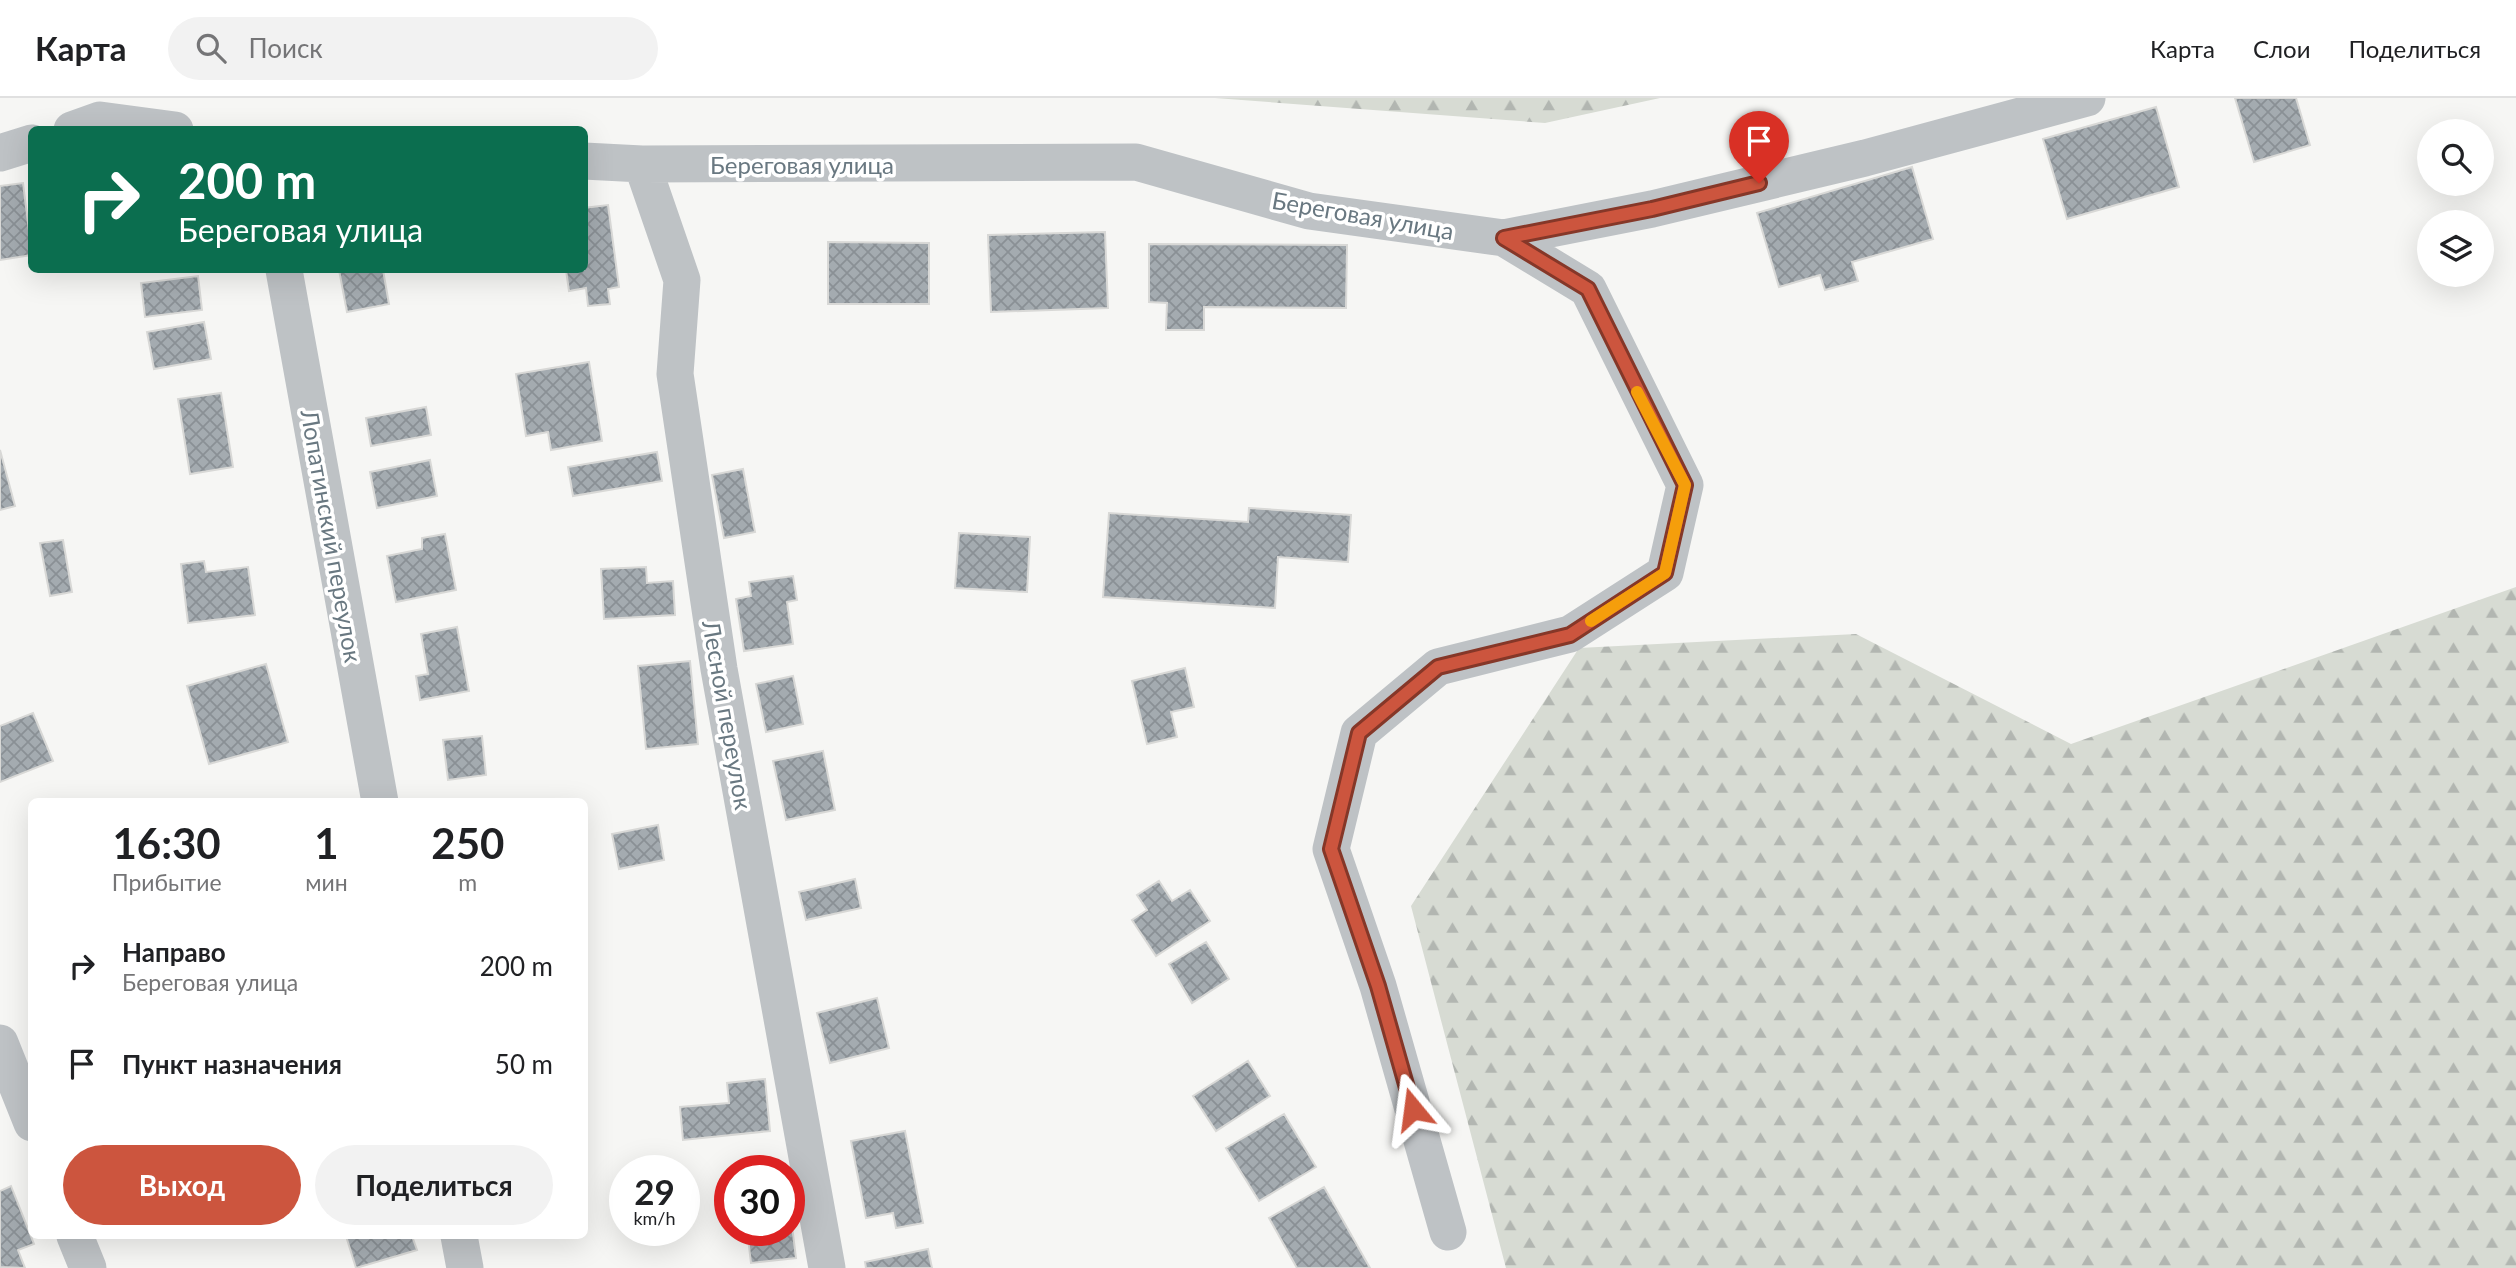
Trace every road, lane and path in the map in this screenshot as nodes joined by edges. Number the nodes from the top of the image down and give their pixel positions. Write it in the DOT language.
graph roads {
  1 [pos="2087,98"];
  2 [pos="83,126"];
  3 [pos="145,126"];
  4 [pos="28,144"];
  5 [pos="0,153"];
  6 [pos="588,161"];
  7 [pos="642,164"];
  8 [pos="1504,238"];
  9 [pos="285,273"];
  10 [pos="379,798"];
  11 [pos="0,1043"];
  12 [pos="28,1113"];
  13 [pos="1448,1232"];
  14 [pos="76,1239"];
  15 [pos="460,1239"];
  16 [pos="88,1268"];
  17 [pos="465,1268"];
  18 [pos="827,1268"];
  1 -- 8 [label="street, Береговая улица"];
  2 -- 3 [label="street"];
  4 -- 5 [label="street"];
  6 -- 7 [label="street, Береговая улица"];
  7 -- 8 [label="street, Береговая улица"];
  7 -- 18 [label="street, Лесной переулок"];
  8 -- 13 [label="street"];
  9 -- 10 [label="street, Лопатинский переулок"];
  11 -- 12 [label="street"];
  14 -- 16 [label="street"];
  15 -- 17 [label="street"];
}
